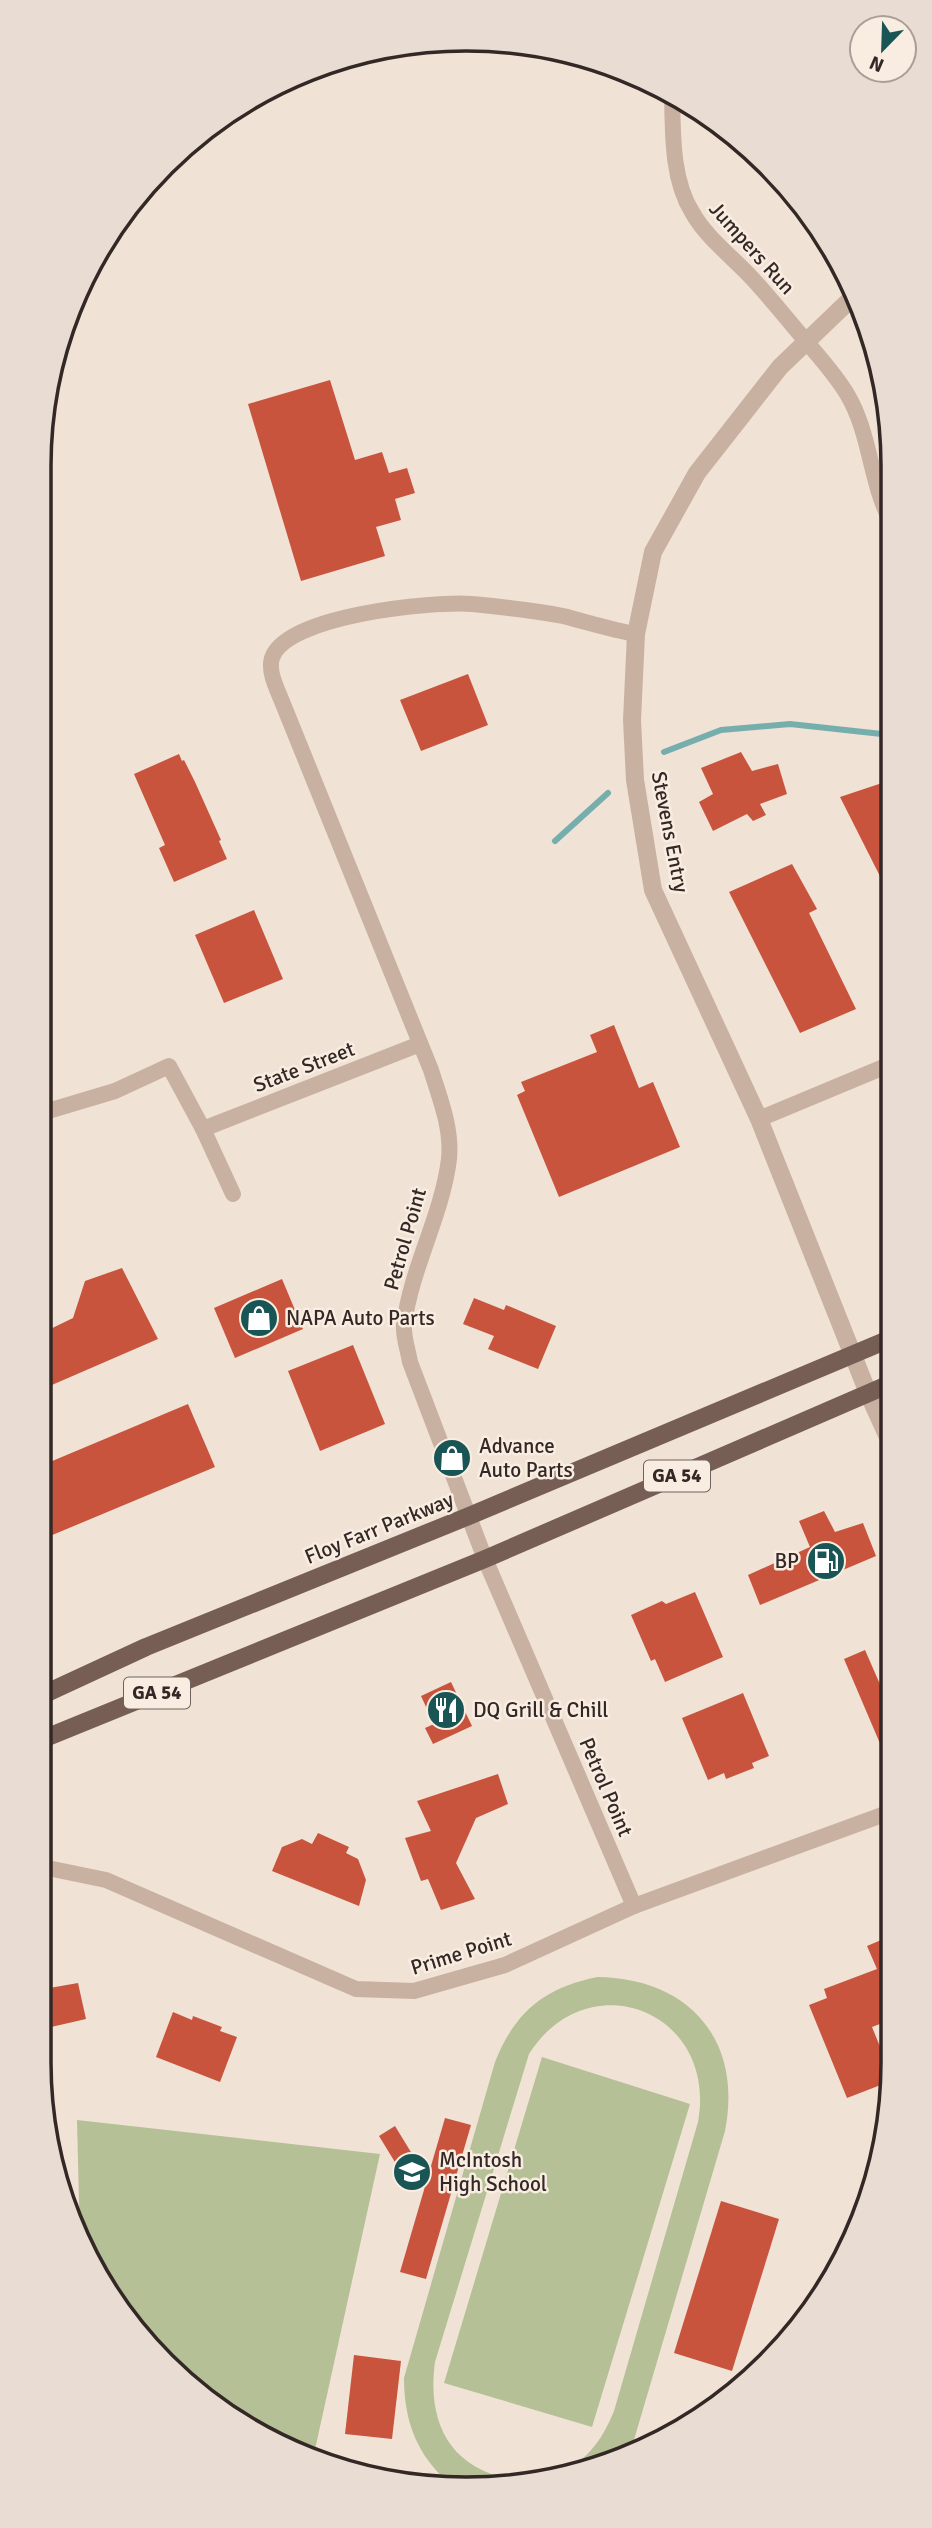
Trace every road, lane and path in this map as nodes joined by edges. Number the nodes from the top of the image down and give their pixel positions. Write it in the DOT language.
graph roads {
  1 [pos="673,105"];
  2 [pos="848,302"];
  3 [pos="806,341"];
  4 [pos="881,502"];
  5 [pos="636,635"];
  6 [pos="420,1044"];
  7 [pos="881,1069"];
  8 [pos="51,1110"];
  9 [pos="759,1119"];
  10 [pos="203,1129"];
  11 [pos="233,1194"];
  12 [pos="881,1343"];
  13 [pos="853,1354"];
  14 [pos="881,1388"];
  15 [pos="868,1393"];
  16 [pos="881,1422"];
  17 [pos="469,1516"];
  18 [pos="485,1559"];
  19 [pos="51,1687"];
  20 [pos="51,1736"];
  21 [pos="881,1815"];
  22 [pos="51,1869"];
  23 [pos="634,1906"];
  1 -- 3 [label="street, Jumpers Run"];
  2 -- 3 [label="street, Stevens Entry"];
  3 -- 4 [label="street, Jumpers Run"];
  3 -- 5 [label="street, Stevens Entry"];
  5 -- 6 [label="street, Petrol Point"];
  5 -- 9 [label="street, Stevens Entry"];
  6 -- 10 [label="street, State Street"];
  6 -- 17 [label="street, Petrol Point"];
  7 -- 9 [label="street"];
  8 -- 10 [label="street"];
  9 -- 13 [label="street, Stevens Entry"];
  10 -- 11 [label="street"];
  12 -- 13 [label="main road, Floy Farr Parkway"];
  13 -- 15 [label="street, Stevens Entry"];
  13 -- 17 [label="main road, Floy Farr Parkway / GA 54"];
  14 -- 15 [label="main road, GA 54"];
  15 -- 16 [label="street, Stevens Entry"];
  15 -- 18 [label="main road, GA 54"];
  17 -- 18 [label="street, Petrol Point"];
  17 -- 19 [label="main road, Floy Farr Parkway / GA 54"];
  18 -- 20 [label="main road, GA 54"];
  18 -- 23 [label="street, Petrol Point"];
  21 -- 23 [label="street, Prime Point"];
  22 -- 23 [label="street, Prime Point"];
}
